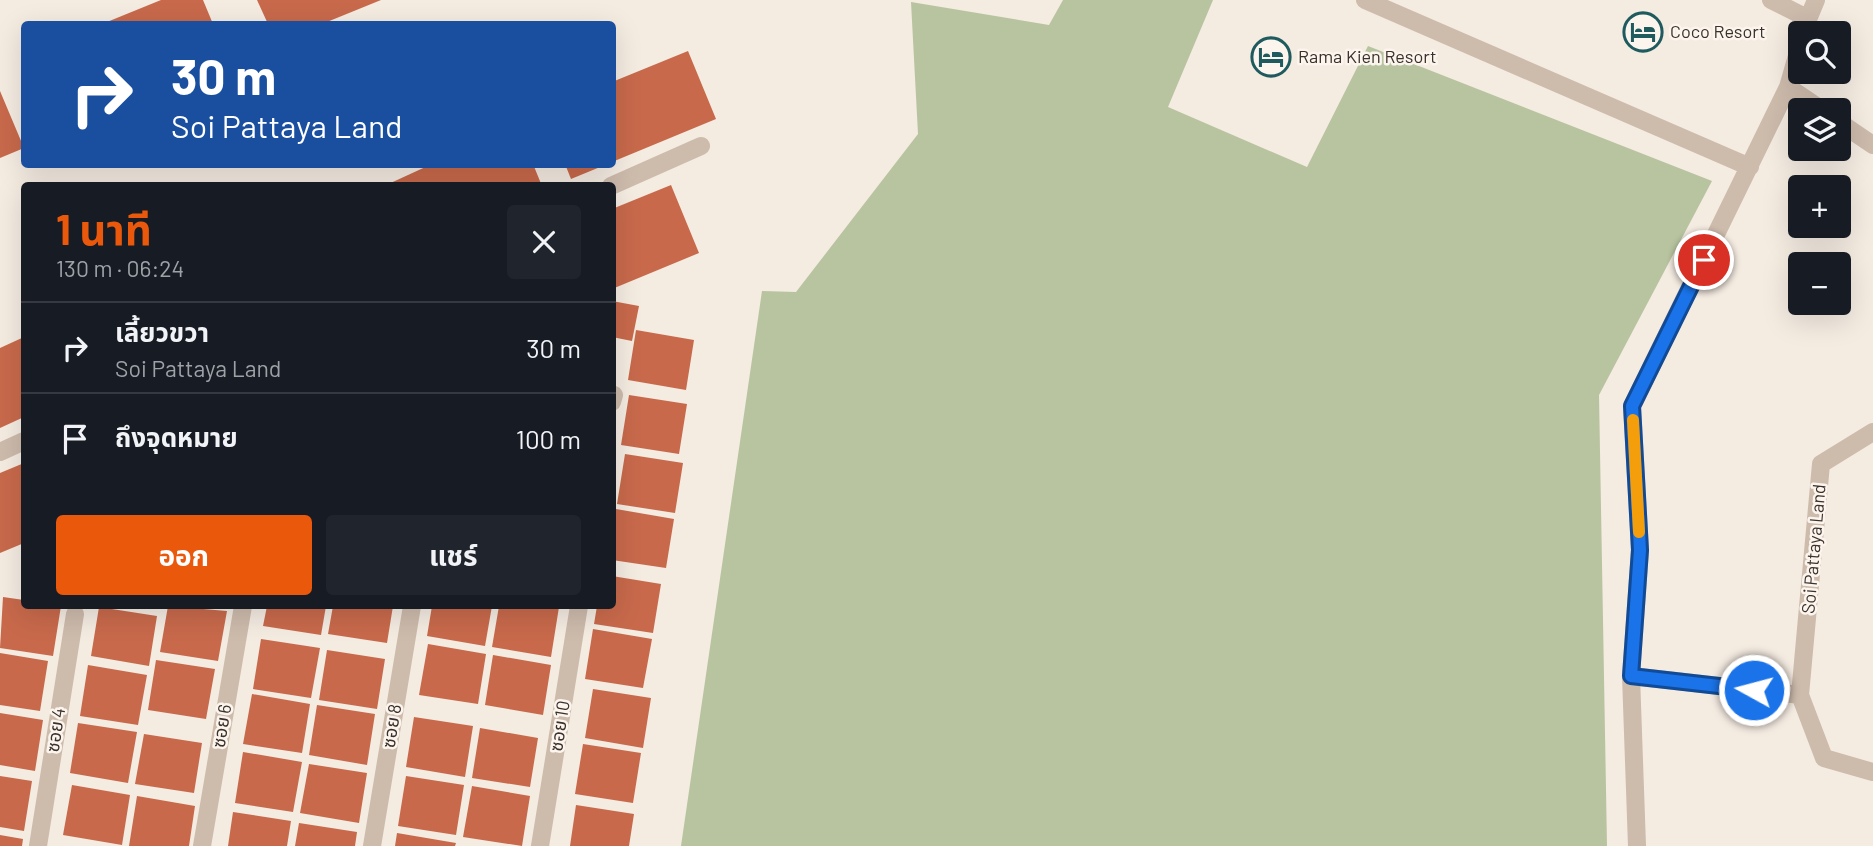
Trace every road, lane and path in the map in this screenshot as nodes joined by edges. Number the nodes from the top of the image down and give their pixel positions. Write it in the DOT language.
graph roads {
  1 [pos="1365,0"];
  2 [pos="1771,0"];
  3 [pos="1816,0"];
  4 [pos="1798,21"];
  5 [pos="1807,21"];
  6 [pos="1789,84"];
  7 [pos="1788,87"];
  8 [pos="1804,98"];
  9 [pos="1851,130"];
  10 [pos="1873,145"];
  11 [pos="701,146"];
  12 [pos="1750,167"];
  13 [pos="616,184"];
  14 [pos="1873,432"];
  15 [pos="21,442"];
  16 [pos="0,452"];
  17 [pos="242,609"];
  18 [pos="412,609"];
  19 [pos="579,609"];
  20 [pos="75,614"];
  21 [pos="1631,676"];
  22 [pos="1800,695"];
  23 [pos="1873,772"];
  24 [pos="38,846"];
  25 [pos="202,846"];
  26 [pos="372,846"];
  27 [pos="540,846"];
  28 [pos="1637,846"];
  1 -- 12 [label="street"];
  2 -- 4 [label="street"];
  3 -- 5 [label="street"];
  6 -- 7 [label="street"];
  7 -- 8 [label="street"];
  7 -- 12 [label="street"];
  9 -- 10 [label="street"];
  11 -- 13 [label="street"];
  12 -- 21 [label="street"];
  14 -- 22 [label="street, Soi Pattaya Land"];
  15 -- 16 [label="street"];
  17 -- 25 [label="street, ซอย 6"];
  18 -- 26 [label="street, ซอย 8"];
  19 -- 27 [label="street, ซอย 10"];
  20 -- 24 [label="street, ซอย 4"];
  21 -- 22 [label="street"];
  21 -- 28 [label="street"];
  22 -- 23 [label="street, Soi Pattaya Land"];
}
